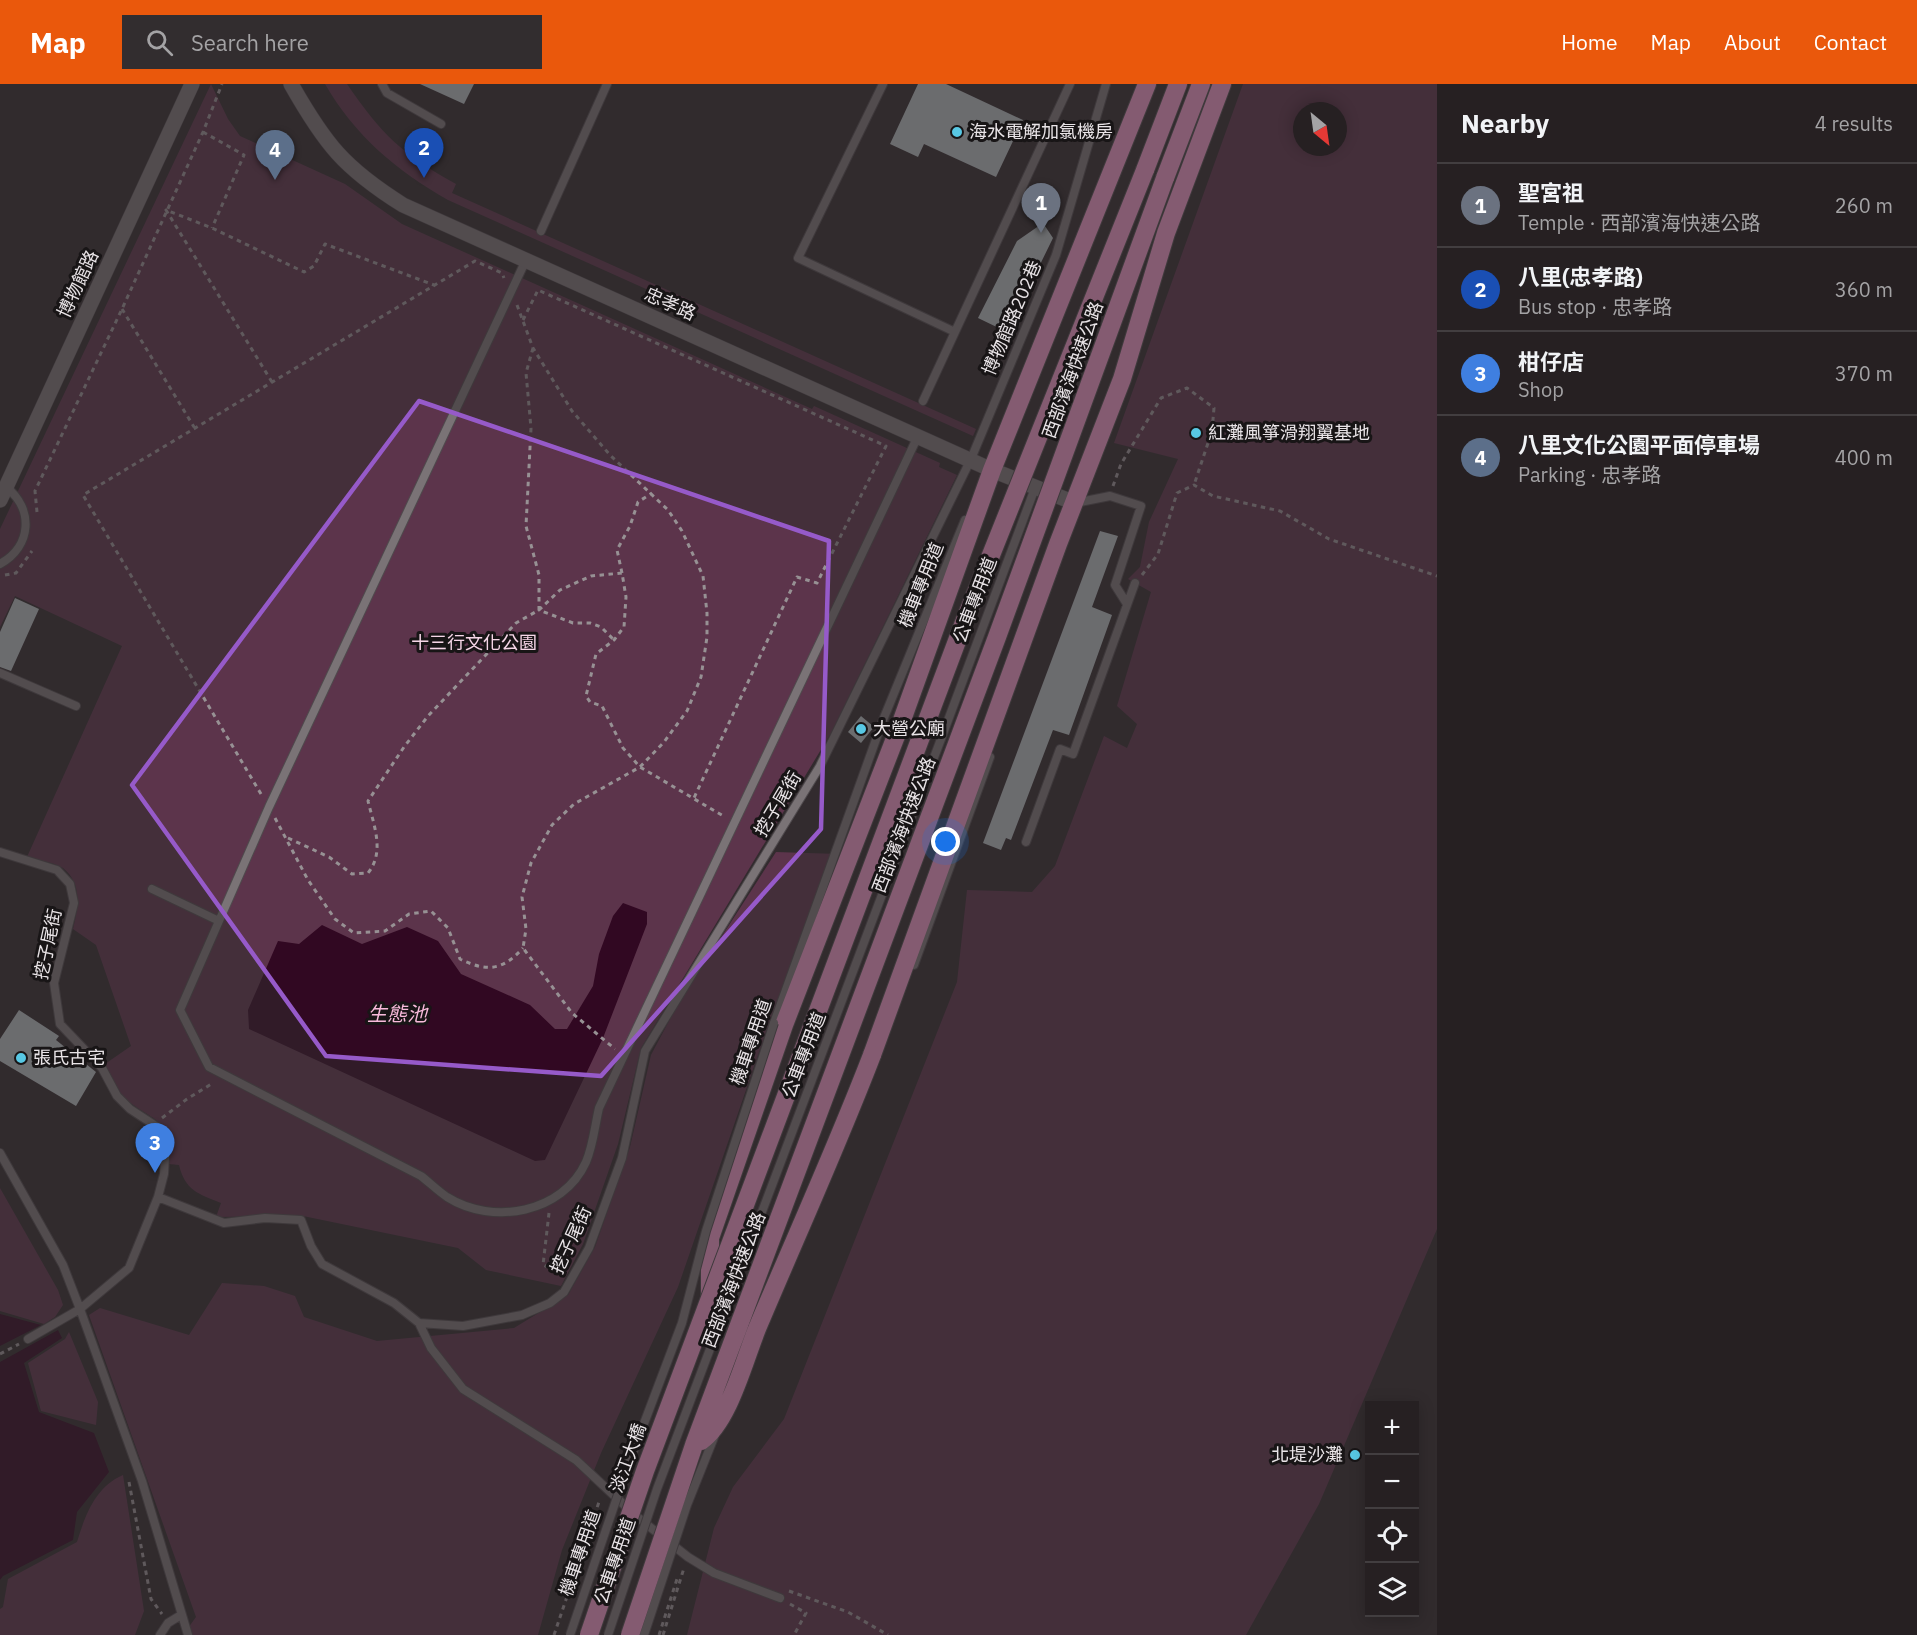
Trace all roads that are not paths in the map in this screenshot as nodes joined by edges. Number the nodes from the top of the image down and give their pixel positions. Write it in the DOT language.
graph roads {
  1 [pos="192,84"];
  2 [pos="291,84"];
  3 [pos="382,84"];
  4 [pos="607,84"];
  5 [pos="883,84"];
  6 [pos="1070,84"];
  7 [pos="1106,84"];
  8 [pos="1147,84"];
  9 [pos="1178,84"];
  10 [pos="1201,84"];
  11 [pos="1222,84"];
  12 [pos="441,124"];
  13 [pos="541,231"];
  14 [pos="525,262"];
  15 [pos="955,332"];
  16 [pos="923,401"];
  17 [pos="918,436"];
  18 [pos="971,459"];
  19 [pos="992,470"];
  20 [pos="1035,488"];
  21 [pos="3,494"];
  22 [pos="1076,503"];
  23 [pos="0,564"];
  24 [pos="1135,584"];
  25 [pos="1127,604"];
  26 [pos="0,673"];
  27 [pos="76,706"];
  28 [pos="892,721"];
  29 [pos="987,752"];
  30 [pos="1026,842"];
  31 [pos="0,852"];
  32 [pos="152,889"];
  33 [pos="219,921"];
  34 [pos="0,1154"];
  35 [pos="158,1197"];
  36 [pos="710,1298"];
  37 [pos="80,1309"];
  38 [pos="419,1323"];
  39 [pos="28,1339"];
  40 [pos="694,1445"];
  41 [pos="780,1598"];
  42 [pos="181,1615"];
  43 [pos="160,1635"];
  44 [pos="188,1635"];
  45 [pos="570,1635"];
  46 [pos="590,1635"];
  47 [pos="608,1635"];
  48 [pos="630,1635"];
  49 [pos="645,1635"];
  1 -- 21 [label="street, 博物館路"];
  2 -- 14 [label="street, 忠孝路"];
  3 -- 12 [label="lane"];
  4 -- 13 [label="lane"];
  5 -- 15 [label="lane"];
  6 -- 15 [label="lane"];
  7 -- 18 [label="lane, 博物館路202巷"];
  8 -- 19 [label="highway"];
  9 -- 36 [label="highway, 西部濱海快速公路, bridge"];
  10 -- 40 [label="highway, 西部濱海快速公路, bridge"];
  11 -- 22 [label="highway"];
  14 -- 17 [label="street, 忠孝路"];
  14 -- 33 [label="lane"];
  15 -- 16 [label="lane"];
  17 -- 18 [label="street, 忠孝路"];
  17 -- 33 [label="lane"];
  18 -- 19 [label="street, 忠孝路"];
  18 -- 38 [label="lane, 挖子尾街"];
  19 -- 20 [label="street, 忠孝路"];
  19 -- 28 [label="highway"];
  20 -- 22 [label="street, 忠孝路"];
  20 -- 47 [label="lane, 公車專用道, bridge"];
  21 -- 23 [label="lane"];
  22 -- 25 [label="lane"];
  22 -- 29 [label="highway"];
  24 -- 25 [label="lane"];
  25 -- 30 [label="lane"];
  26 -- 27 [label="lane"];
  28 -- 36 [label="highway"];
  28 -- 45 [label="lane, 機車專用道, bridge"];
  29 -- 40 [label="highway, bridge"];
  29 -- 49 [label="lane, bridge"];
  31 -- 35 [label="lane, 挖子尾街"];
  32 -- 33 [label="lane"];
  34 -- 37 [label="lane"];
  35 -- 37 [label="lane"];
  35 -- 38 [label="lane"];
  36 -- 46 [label="highway, 淡江大橋, bridge"];
  37 -- 39 [label="lane"];
  37 -- 42 [label="lane"];
  38 -- 41 [label="lane"];
  40 -- 48 [label="highway, bridge"];
  42 -- 43 [label="lane"];
  42 -- 44 [label="lane"];
}
